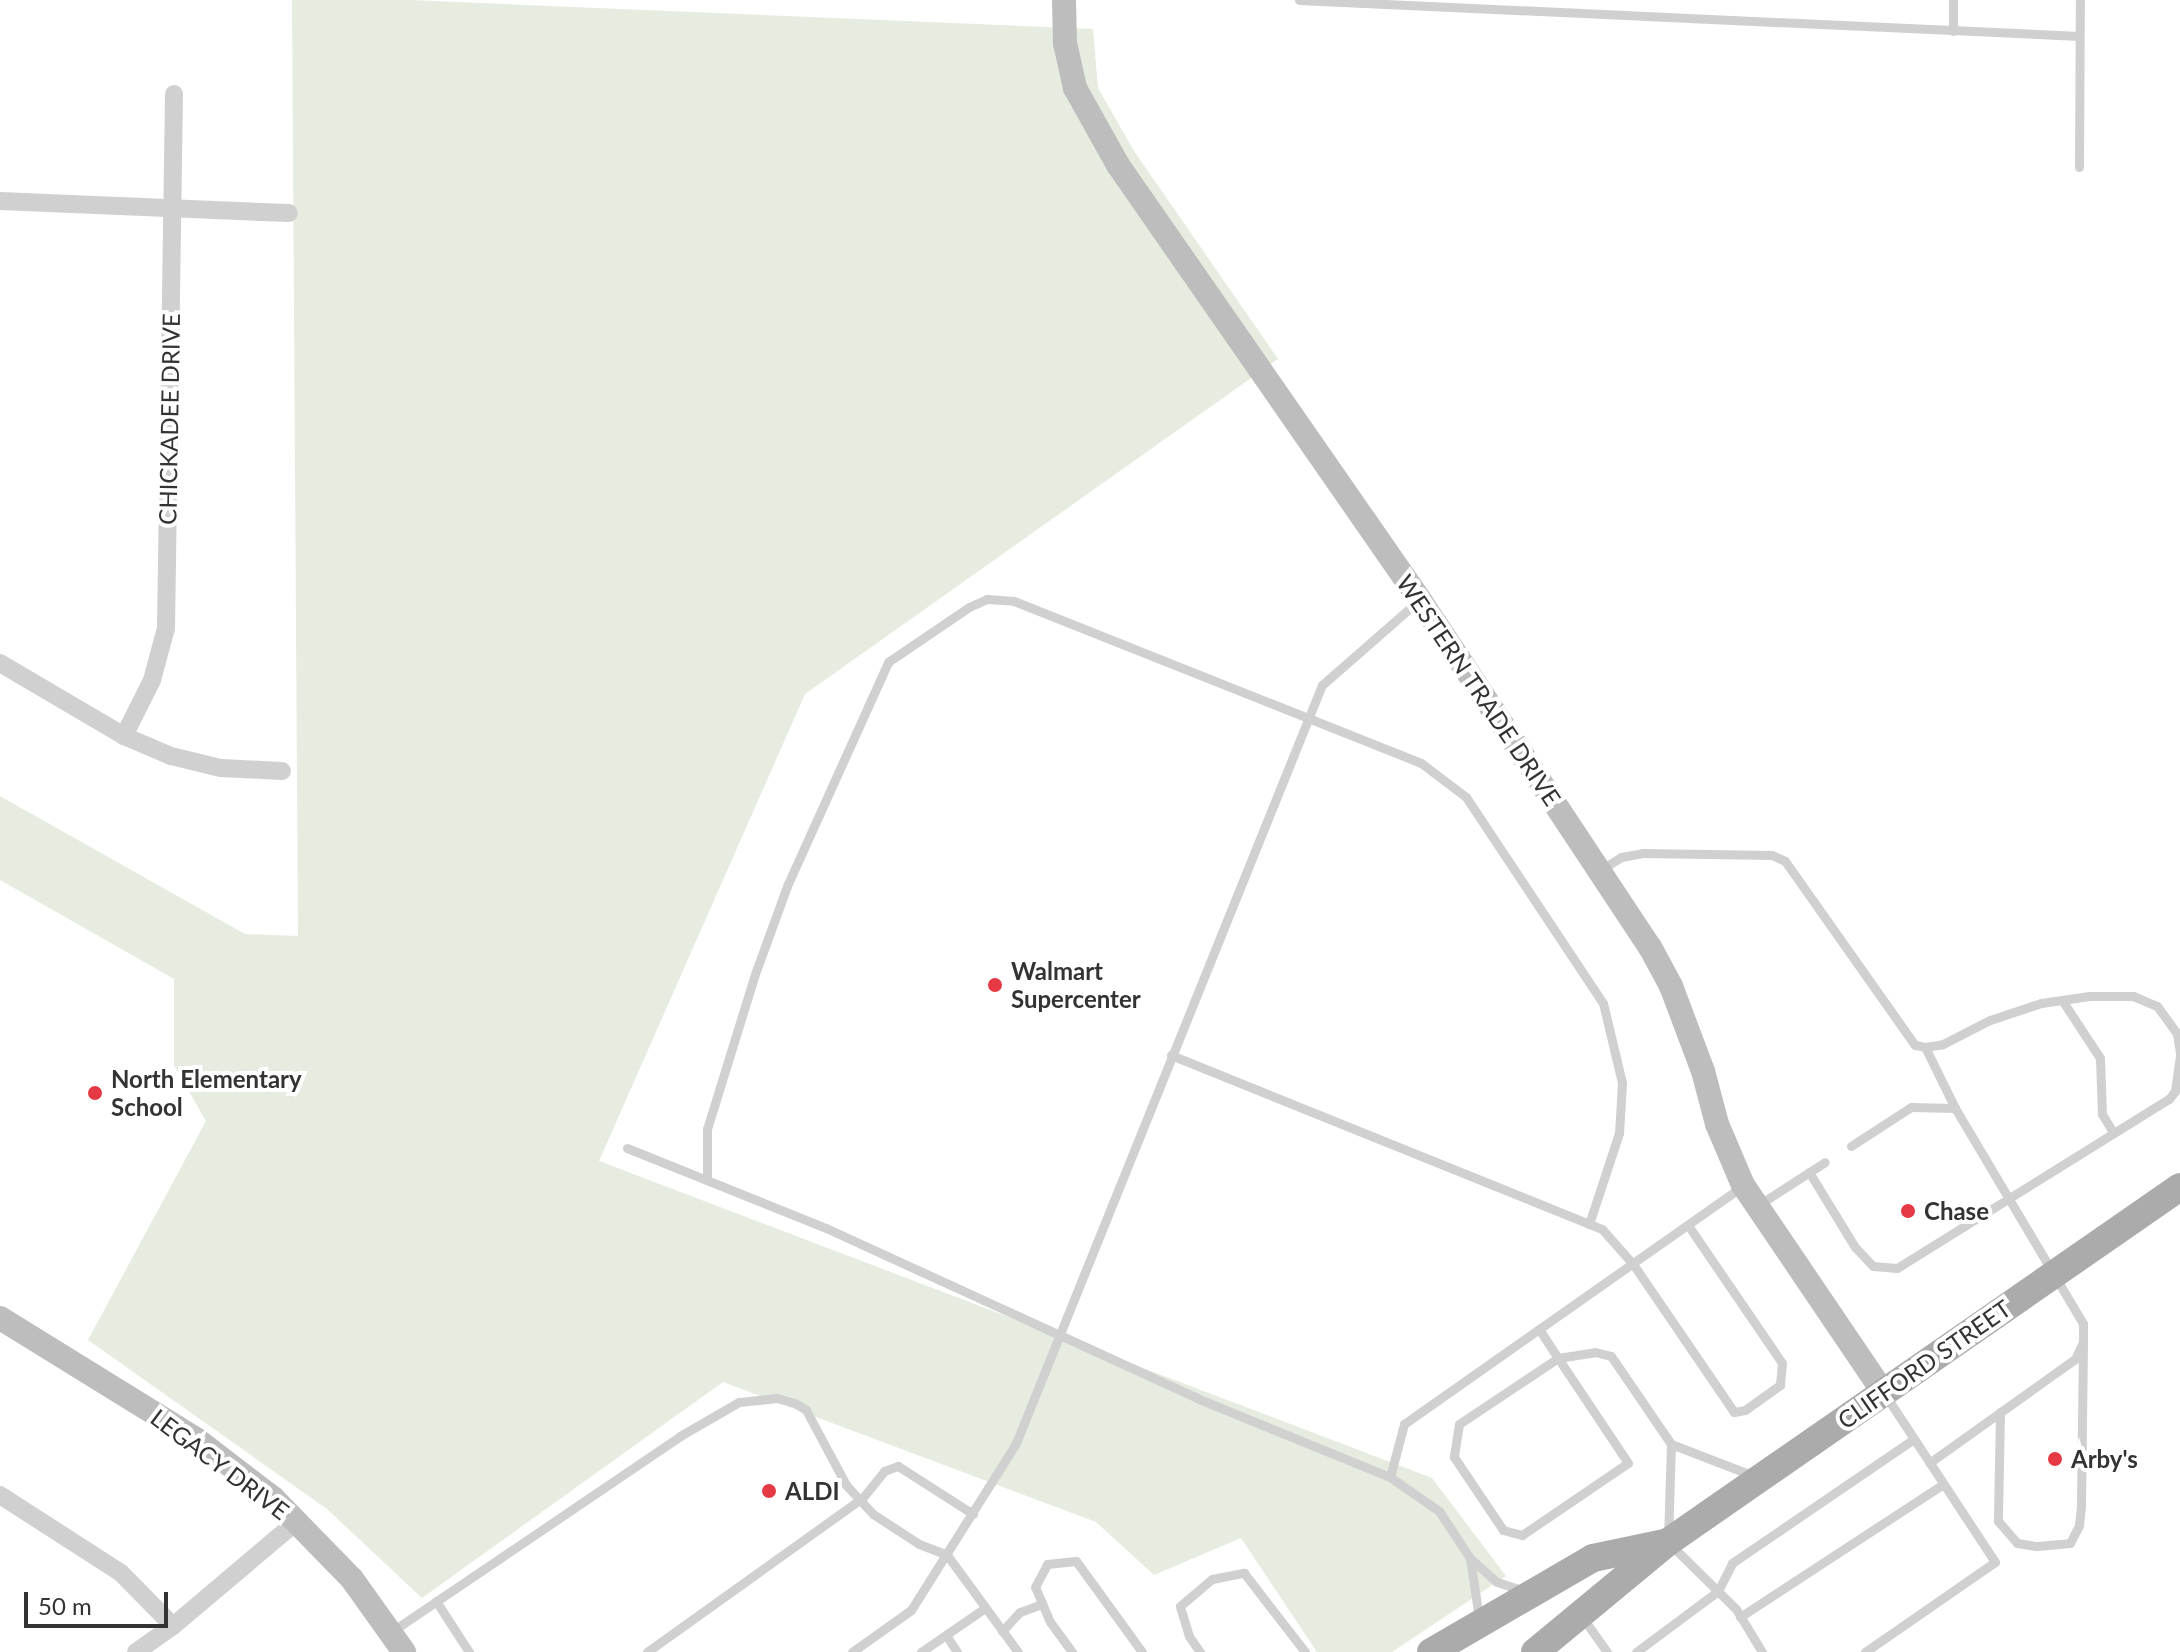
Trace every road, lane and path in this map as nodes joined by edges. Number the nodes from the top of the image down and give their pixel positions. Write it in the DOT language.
graph roads {
  1 [pos="1064,0"];
  2 [pos="1299,0"];
  3 [pos="1953,0"];
  4 [pos="2080,0"];
  5 [pos="1953,31"];
  6 [pos="2079,36"];
  7 [pos="174,94"];
  8 [pos="2079,167"];
  9 [pos="0,201"];
  10 [pos="173,210"];
  11 [pos="289,213"];
  12 [pos="1420,600"];
  13 [pos="0,663"];
  14 [pos="1308,719"];
  15 [pos="124,736"];
  16 [pos="282,771"];
  17 [pos="1599,871"];
  18 [pos="2062,1000"];
  19 [pos="1925,1047"];
  20 [pos="1171,1055"];
  21 [pos="2180,1055"];
  22 [pos="1955,1108"];
  23 [pos="2113,1132"];
  24 [pos="1851,1146"];
  25 [pos="627,1148"];
  26 [pos="1825,1162"];
  27 [pos="1809,1172"];
  28 [pos="707,1179"];
  29 [pos="2180,1187"];
  30 [pos="1750,1196"];
  31 [pos="2009,1197"];
  32 [pos="1589,1224"];
  33 [pos="1688,1225"];
  34 [pos="1633,1264"];
  35 [pos="2052,1274"];
  36 [pos="0,1318"];
  37 [pos="1539,1329"];
  38 [pos="1059,1334"];
  39 [pos="2083,1342"];
  40 [pos="1558,1358"];
  41 [pos="1883,1392"];
  42 [pos="2000,1412"];
  43 [pos="1914,1439"];
  44 [pos="1671,1444"];
  45 [pos="1929,1463"];
  46 [pos="1390,1477"];
  47 [pos="1760,1478"];
  48 [pos="1943,1484"];
  49 [pos="0,1495"];
  50 [pos="860,1501"];
  51 [pos="973,1514"];
  52 [pos="296,1522"];
  53 [pos="1668,1542"];
  54 [pos="947,1555"];
  55 [pos="1470,1558"];
  56 [pos="1718,1591"];
  57 [pos="1532,1593"];
  58 [pos="436,1601"];
  59 [pos="1042,1604"];
  60 [pos="985,1608"];
  61 [pos="1581,1615"];
  62 [pos="1740,1617"];
  63 [pos="1479,1623"];
  64 [pos="173,1626"];
  65 [pos="1002,1631"];
  66 [pos="946,1635"];
  67 [pos="397,1642"];
  68 [pos="136,1652"];
  69 [pos="469,1652"];
  70 [pos="647,1652"];
  71 [pos="852,1652"];
  72 [pos="921,1652"];
  73 [pos="957,1652"];
  74 [pos="1018,1652"];
  75 [pos="1072,1652"];
  76 [pos="1142,1652"];
  77 [pos="1200,1652"];
  78 [pos="1305,1652"];
  79 [pos="1431,1652"];
  80 [pos="1535,1652"];
  81 [pos="1607,1652"];
  82 [pos="1636,1652"];
  83 [pos="1762,1652"];
  84 [pos="1865,1652"];
  1 -- 12 [label="street, WESTERN TRADE DRIVE"];
  2 -- 5 [label="lane"];
  3 -- 5 [label="lane"];
  4 -- 6 [label="lane"];
  5 -- 6 [label="lane"];
  6 -- 8 [label="lane"];
  7 -- 10 [label="street, CHICKADEE DRIVE"];
  9 -- 10 [label="street"];
  10 -- 11 [label="street"];
  10 -- 15 [label="street, CHICKADEE DRIVE"];
  12 -- 14 [label="lane"];
  12 -- 17 [label="street, WESTERN TRADE DRIVE"];
  13 -- 15 [label="street"];
  14 -- 20 [label="lane"];
  14 -- 28 [label="lane"];
  14 -- 32 [label="lane"];
  15 -- 16 [label="street"];
  17 -- 19 [label="lane"];
  17 -- 30 [label="street, WESTERN TRADE DRIVE"];
  18 -- 19 [label="lane"];
  18 -- 21 [label="lane"];
  18 -- 23 [label="lane"];
  19 -- 22 [label="lane"];
  20 -- 32 [label="lane"];
  20 -- 38 [label="lane"];
  21 -- 23 [label="lane"];
  22 -- 24 [label="lane"];
  22 -- 31 [label="lane"];
  23 -- 31 [label="lane"];
  25 -- 28 [label="lane"];
  26 -- 27 [label="lane"];
  27 -- 30 [label="lane"];
  27 -- 31 [label="lane"];
  28 -- 38 [label="lane"];
  29 -- 35 [label="main road, CLIFFORD STREET"];
  30 -- 33 [label="lane"];
  30 -- 41 [label="street, WESTERN TRADE DRIVE"];
  31 -- 35 [label="lane"];
  32 -- 34 [label="lane"];
  33 -- 34 [label="lane"];
  33 -- 34 [label="lane"];
  34 -- 37 [label="lane"];
  35 -- 39 [label="lane"];
  35 -- 41 [label="main road, CLIFFORD STREET"];
  36 -- 52 [label="street, LEGACY DRIVE"];
  37 -- 40 [label="lane"];
  37 -- 46 [label="lane"];
  38 -- 46 [label="lane"];
  38 -- 51 [label="lane"];
  39 -- 42 [label="lane"];
  39 -- 42 [label="lane"];
  40 -- 40 [label="lane"];
  40 -- 44 [label="lane"];
  41 -- 43 [label="lane"];
  41 -- 47 [label="main road, CLIFFORD STREET"];
  42 -- 45 [label="lane"];
  43 -- 45 [label="lane"];
  43 -- 56 [label="lane"];
  44 -- 47 [label="lane"];
  44 -- 53 [label="lane"];
  45 -- 48 [label="lane"];
  46 -- 55 [label="lane"];
  47 -- 53 [label="main road, CLIFFORD STREET"];
  48 -- 62 [label="lane"];
  48 -- 84 [label="lane"];
  49 -- 64 [label="street"];
  50 -- 51 [label="lane"];
  50 -- 54 [label="lane"];
  50 -- 58 [label="lane"];
  50 -- 70 [label="lane"];
  51 -- 54 [label="lane"];
  52 -- 64 [label="street"];
  52 -- 67 [label="street, LEGACY DRIVE"];
  53 -- 56 [label="lane"];
  53 -- 57 [label="main road, CLIFFORD STREET"];
  53 -- 61 [label="main road, CLIFFORD STREET"];
  54 -- 60 [label="lane"];
  54 -- 71 [label="lane"];
  55 -- 57 [label="lane"];
  55 -- 63 [label="lane"];
  56 -- 62 [label="lane"];
  56 -- 82 [label="lane"];
  57 -- 63 [label="main road, CLIFFORD STREET"];
  58 -- 67 [label="lane"];
  58 -- 69 [label="lane"];
  59 -- 65 [label="lane"];
  59 -- 75 [label="lane"];
  59 -- 76 [label="lane"];
  60 -- 65 [label="lane"];
  60 -- 66 [label="lane"];
  61 -- 80 [label="main road, CLIFFORD STREET"];
  61 -- 81 [label="lane"];
  62 -- 83 [label="lane"];
  63 -- 79 [label="main road, CLIFFORD STREET"];
  64 -- 68 [label="street"];
  65 -- 74 [label="lane"];
  66 -- 72 [label="lane"];
  66 -- 73 [label="lane"];
  77 -- 78 [label="lane"];
}
